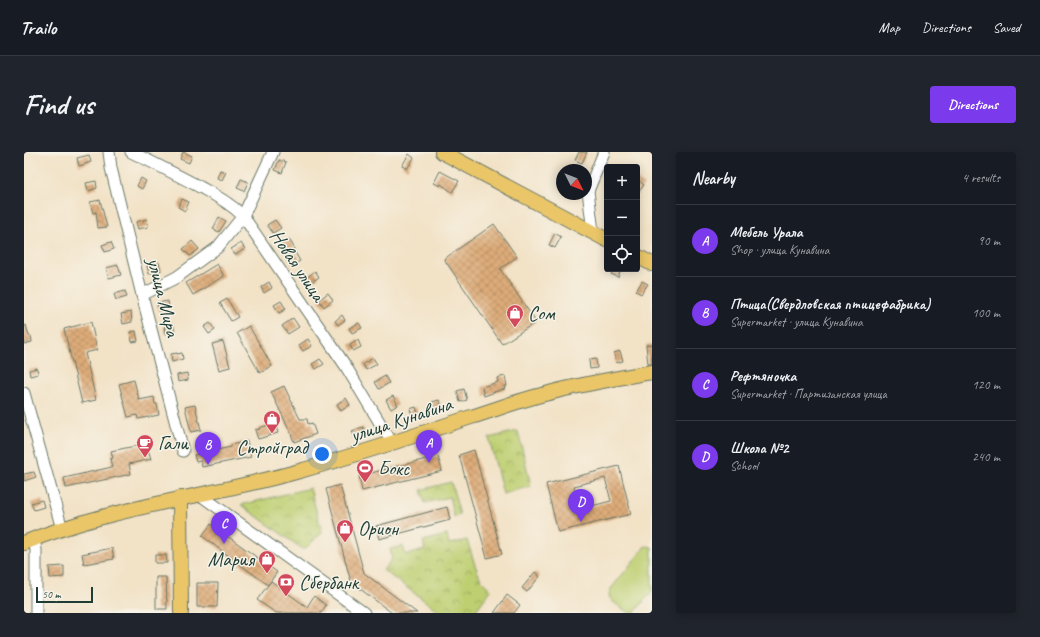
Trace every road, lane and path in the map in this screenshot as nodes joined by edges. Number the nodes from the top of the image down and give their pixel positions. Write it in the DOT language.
graph roads {
  1 [pos="110,152"];
  2 [pos="131,152"];
  3 [pos="273,152"];
  4 [pos="442,152"];
  5 [pos="604,152"];
  6 [pos="244,216"];
  7 [pos="593,232"];
  8 [pos="604,238"];
  9 [pos="640,258"];
  10 [pos="652,264"];
  11 [pos="142,295"];
  12 [pos="652,372"];
  13 [pos="24,393"];
  14 [pos="28,427"];
  15 [pos="392,443"];
  16 [pos="184,451"];
  17 [pos="199,494"];
  18 [pos="180,498"];
  19 [pos="62,529"];
  20 [pos="29,541"];
  21 [pos="36,613"];
  22 [pos="181,613"];
  23 [pos="364,613"];
  1 -- 11 [label="street, улица Мира"];
  2 -- 6 [label="street, Новая улица"];
  3 -- 6 [label="street"];
  4 -- 7 [label="main road"];
  5 -- 7 [label="street"];
  6 -- 11 [label="street"];
  6 -- 15 [label="street, Новая улица"];
  7 -- 8 [label="main road"];
  9 -- 10 [label="main road"];
  11 -- 16 [label="street, улица Мира"];
  12 -- 15 [label="main road, улица Кунавина"];
  13 -- 14 [label="street"];
  14 -- 19 [label="street"];
  15 -- 17 [label="main road, улица Кунавина"];
  17 -- 18 [label="main road, улица Кунавина"];
  17 -- 23 [label="street"];
  18 -- 19 [label="main road, улица Кунавина"];
  18 -- 22 [label="main road"];
  19 -- 20 [label="main road, улица Кунавина"];
  20 -- 21 [label="street"];
}
